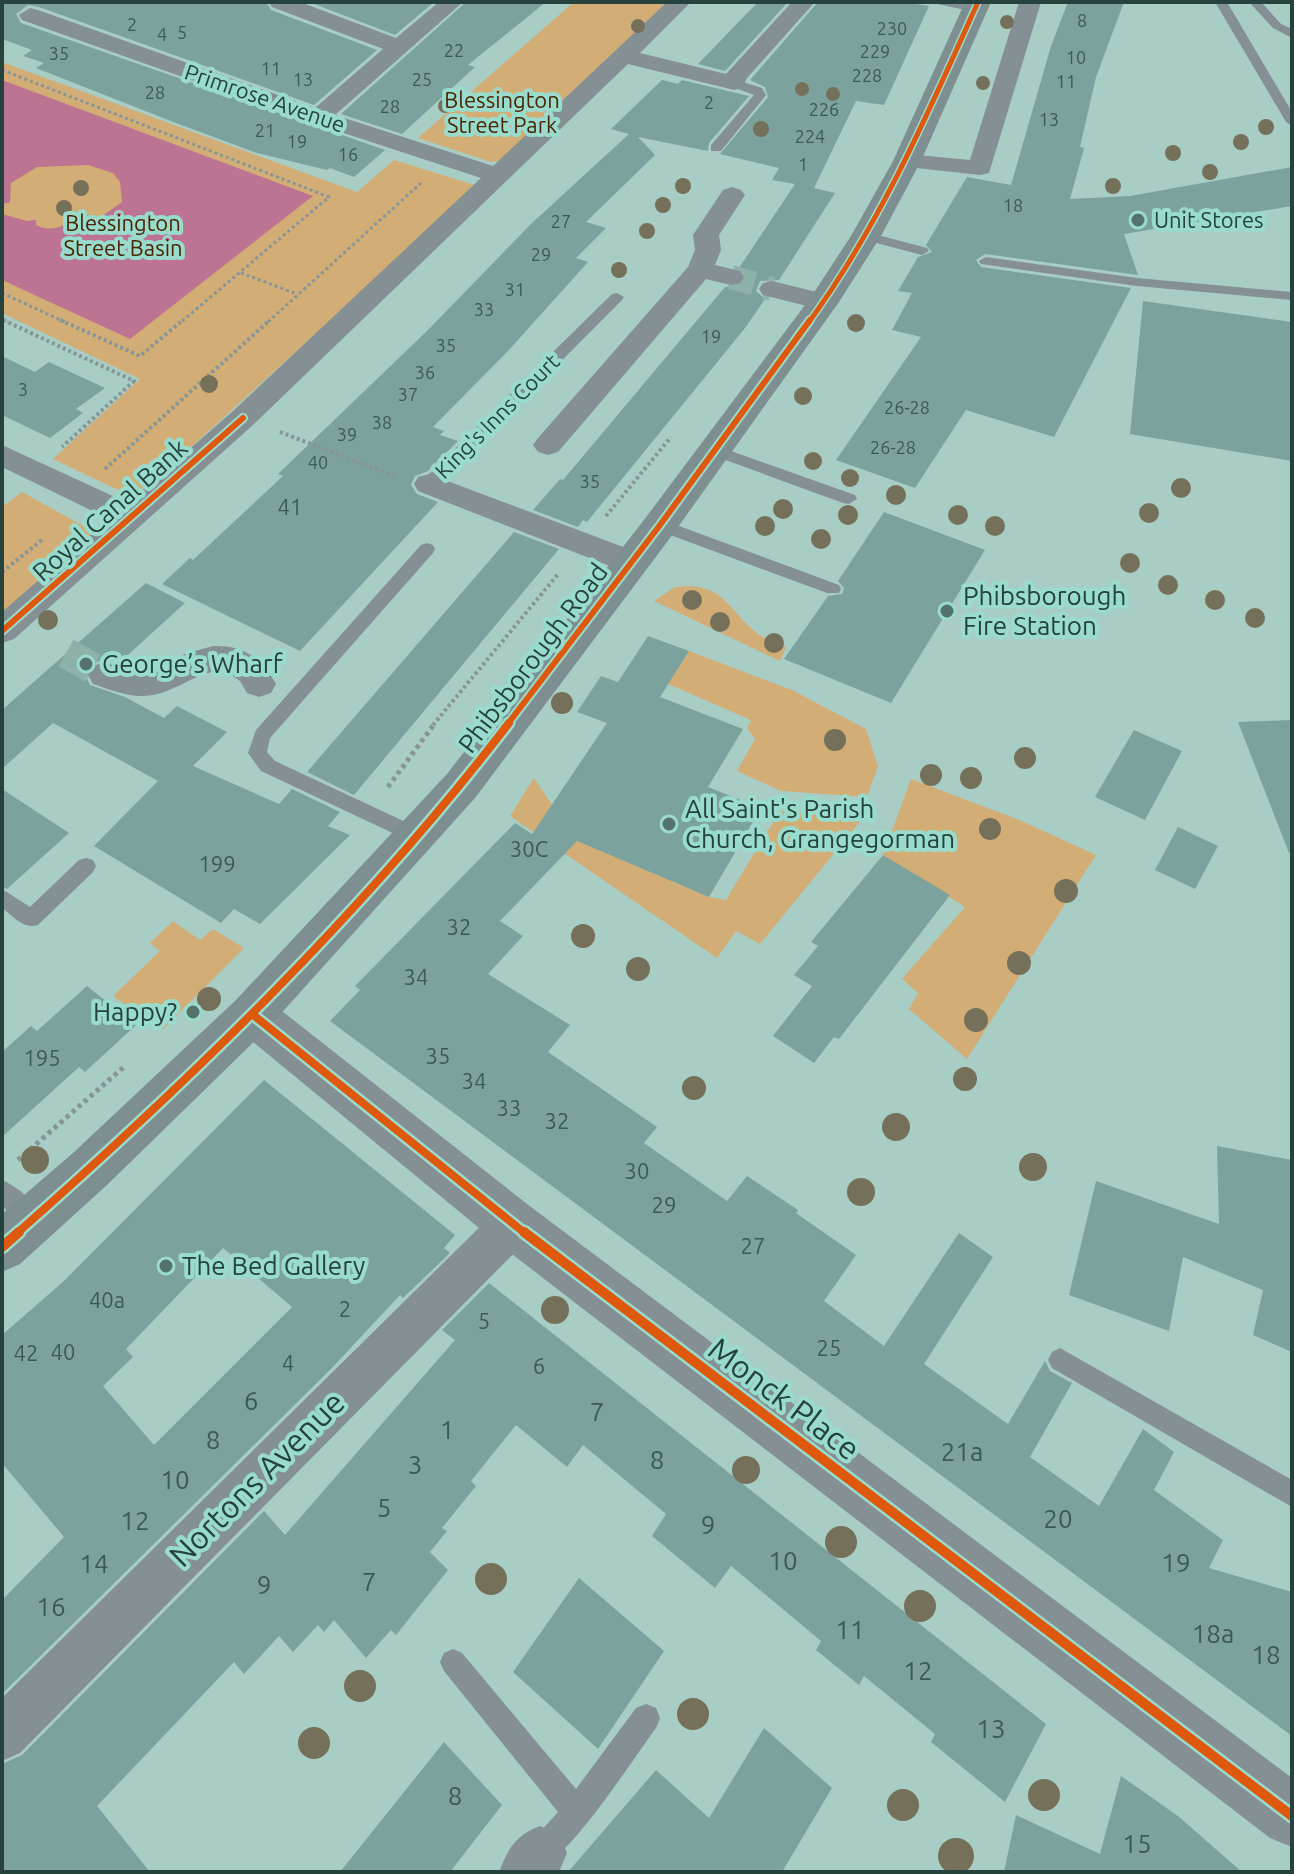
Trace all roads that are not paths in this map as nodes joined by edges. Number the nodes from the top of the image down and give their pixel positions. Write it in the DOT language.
graph roads {
  1 [pos="55,2"];
  2 [pos="280,2"];
  3 [pos="452,2"];
  4 [pos="680,2"];
  5 [pos="804,2"];
  6 [pos="934,2"];
  7 [pos="1030,2"];
  8 [pos="1221,2"];
  9 [pos="1255,2"];
  10 [pos="977,6"];
  11 [pos="1292,34"];
  12 [pos="398,47"];
  13 [pos="625,56"];
  14 [pos="734,83"];
  15 [pos="318,117"];
  16 [pos="1292,122"];
  17 [pos="716,148"];
  18 [pos="907,161"];
  19 [pos="500,176"];
  20 [pos="732,195"];
  21 [pos="866,236"];
  22 [pos="922,251"];
  23 [pos="986,261"];
  24 [pos="700,269"];
  25 [pos="731,277"];
  26 [pos="772,289"];
  27 [pos="1292,296"];
  28 [pos="617,297"];
  29 [pos="823,302"];
  30 [pos="548,445"];
  31 [pos="714,450"];
  32 [pos="2,455"];
  33 [pos="429,484"];
  34 [pos="849,499"];
  35 [pos="132,517"];
  36 [pos="660,525"];
  37 [pos="427,549"];
  38 [pos="631,562"];
  39 [pos="833,589"];
  40 [pos="2,631"];
  41 [pos="105,675"];
  42 [pos="259,684"];
  43 [pos="418,837"];
  44 [pos="86,866"];
  45 [pos="2,897"];
  46 [pos="252,1014"];
  47 [pos="13,1219"];
  48 [pos="513,1224"];
  49 [pos="1060,1360"];
  50 [pos="1292,1494"];
  51 [pos="453,1662"];
  52 [pos="646,1718"];
  53 [pos="2,1735"];
  54 [pos="1291,1811"];
  55 [pos="576,1812"];
  56 [pos="533,1863"];
  1 -- 15 [label="street, Primrose Avenue"];
  2 -- 12 [label="street"];
  3 -- 12 [label="street"];
  4 -- 13 [label="street, Royal Canal Bank"];
  5 -- 14 [label="street"];
  6 -- 10 [label="lane"];
  7 -- 18 [label="street"];
  8 -- 16 [label="lane"];
  9 -- 11 [label="lane"];
  10 -- 18 [label="main road, Phibsborough Road"];
  12 -- 15 [label="street"];
  13 -- 14 [label="street"];
  13 -- 19 [label="street, Royal Canal Bank"];
  14 -- 17 [label="lane"];
  15 -- 19 [label="street, Primrose Avenue"];
  18 -- 21 [label="main road, Phibsborough Road"];
  19 -- 35 [label="street, Royal Canal Bank"];
  20 -- 24 [label="street, King's Inns Court"];
  21 -- 22 [label="lane"];
  21 -- 29 [label="main road, Phibsborough Road"];
  23 -- 27 [label="lane"];
  24 -- 25 [label="street"];
  24 -- 30 [label="street, King's Inns Court"];
  26 -- 29 [label="street"];
  28 -- 33 [label="lane, King's Inns Court"];
  29 -- 31 [label="main road, Phibsborough Road"];
  31 -- 34 [label="lane"];
  31 -- 36 [label="main road, Phibsborough Road"];
  32 -- 35 [label="street"];
  33 -- 38 [label="street, King's Inns Court"];
  35 -- 40 [label="street, Royal Canal Bank"];
  36 -- 38 [label="main road, Phibsborough Road"];
  36 -- 39 [label="lane"];
  37 -- 43 [label="lane"];
  38 -- 43 [label="main road, Phibsborough Road"];
  41 -- 42 [label="street"];
  43 -- 46 [label="main road, Phibsborough Road"];
  44 -- 45 [label="lane"];
  46 -- 47 [label="main road, Phibsborough Road"];
  46 -- 48 [label="street, Monck Place"];
  48 -- 53 [label="street, Nortons Avenue"];
  48 -- 54 [label="street, Monck Place"];
  49 -- 50 [label="lane"];
  51 -- 55 [label="lane"];
  52 -- 55 [label="lane"];
  55 -- 56 [label="lane"];
}
